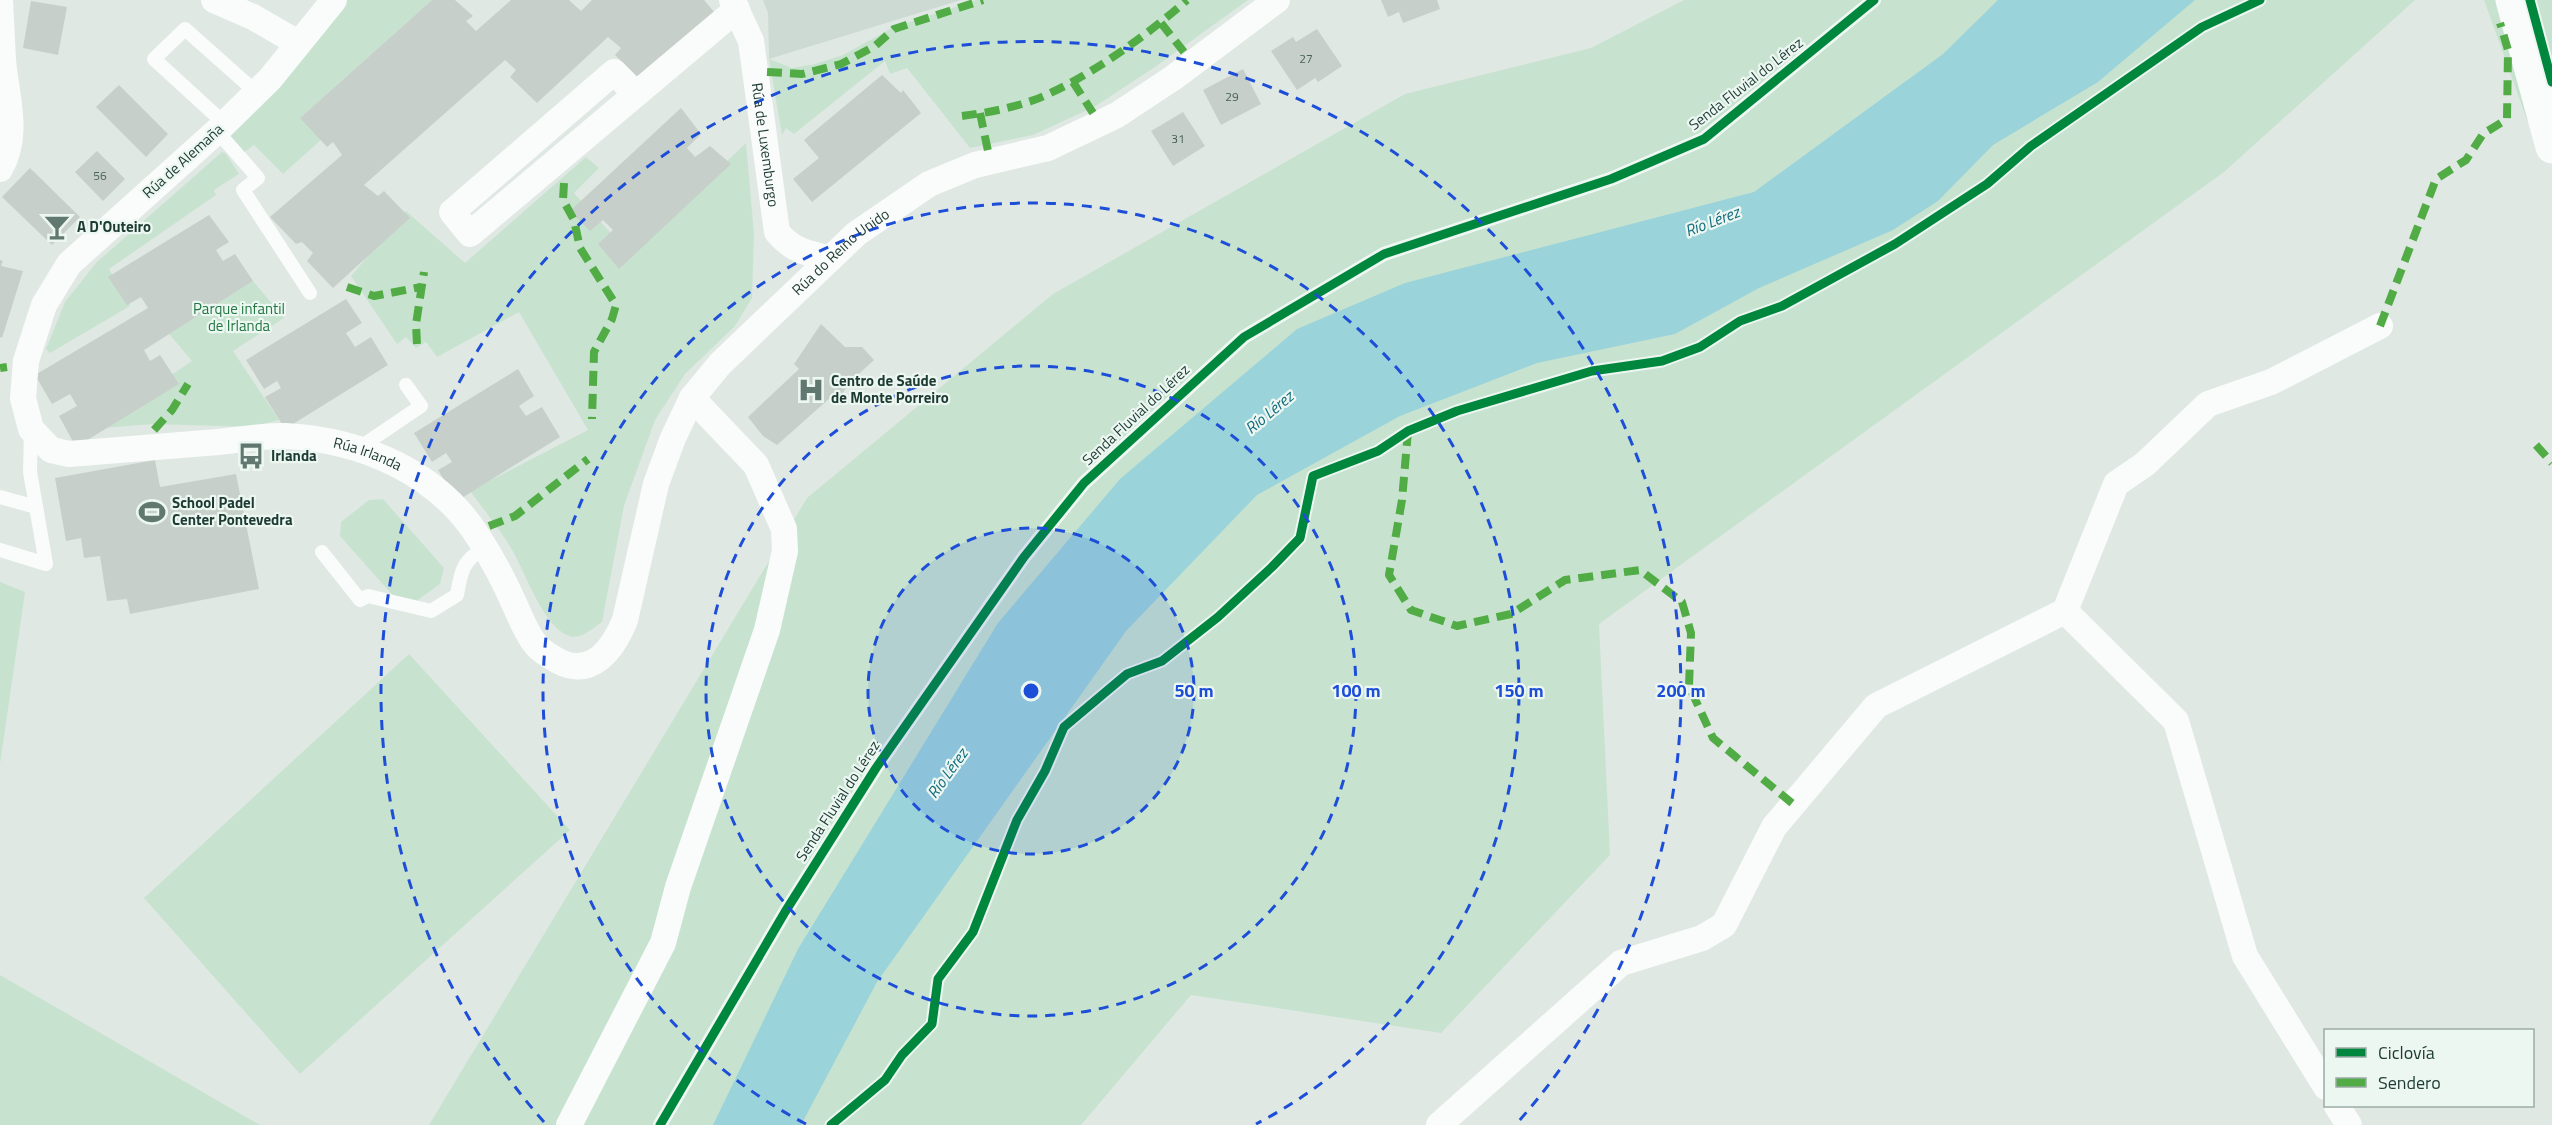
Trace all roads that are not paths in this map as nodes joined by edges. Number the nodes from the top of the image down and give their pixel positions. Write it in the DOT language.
graph roads {
  1 [pos="0,0"];
  2 [pos="214,0"];
  3 [pos="334,0"];
  4 [pos="1277,0"];
  5 [pos="1874,0"];
  6 [pos="2512,0"];
  7 [pos="735,5"];
  8 [pos="298,43"];
  9 [pos="256,92"];
  10 [pos="636,94"];
  11 [pos="221,128"];
  12 [pos="2552,145"];
  13 [pos="0,169"];
  14 [pos="831,258"];
  15 [pos="310,293"];
  16 [pos="2380,326"];
  17 [pos="406,385"];
  18 [pos="692,398"];
  19 [pos="31,429"];
  20 [pos="359,448"];
  21 [pos="0,497"];
  22 [pos="36,507"];
  23 [pos="485,547"];
  24 [pos="0,550"];
  25 [pos="322,552"];
  26 [pos="2065,611"];
  27 [pos="578,665"];
  28 [pos="2324,1085"];
  29 [pos="2338,1107"];
  30 [pos="569,1125"];
  31 [pos="660,1125"];
  32 [pos="1439,1125"];
  33 [pos="2349,1125"];
  1 -- 13 [label="street"];
  2 -- 8 [label="street"];
  3 -- 8 [label="street, Rúa de Alemaña"];
  4 -- 14 [label="street, Rúa do Reino Unido"];
  5 -- 31 [label="lane, Senda Fluvial do Lérez"];
  6 -- 12 [label="street"];
  7 -- 10 [label="street"];
  7 -- 14 [label="street, Rúa de Luxemburgo"];
  8 -- 9 [label="street, Rúa de Alemaña"];
  9 -- 11 [label="street, Rúa de Alemaña"];
  9 -- 11 [label="lane"];
  10 -- 10 [label="street"];
  11 -- 15 [label="lane"];
  11 -- 19 [label="street, Rúa de Alemaña"];
  14 -- 18 [label="street, Rúa do Reino Unido"];
  16 -- 26 [label="street"];
  17 -- 20 [label="lane"];
  18 -- 27 [label="street, Rúa do Reino Unido"];
  18 -- 30 [label="street"];
  19 -- 20 [label="street, Rúa Irlanda"];
  19 -- 22 [label="lane"];
  20 -- 23 [label="street, Rúa Irlanda"];
  21 -- 22 [label="lane"];
  22 -- 24 [label="lane"];
  23 -- 25 [label="lane"];
  23 -- 27 [label="street, Rúa Irlanda"];
  26 -- 28 [label="street"];
  26 -- 32 [label="street"];
  29 -- 33 [label="street"];
}
